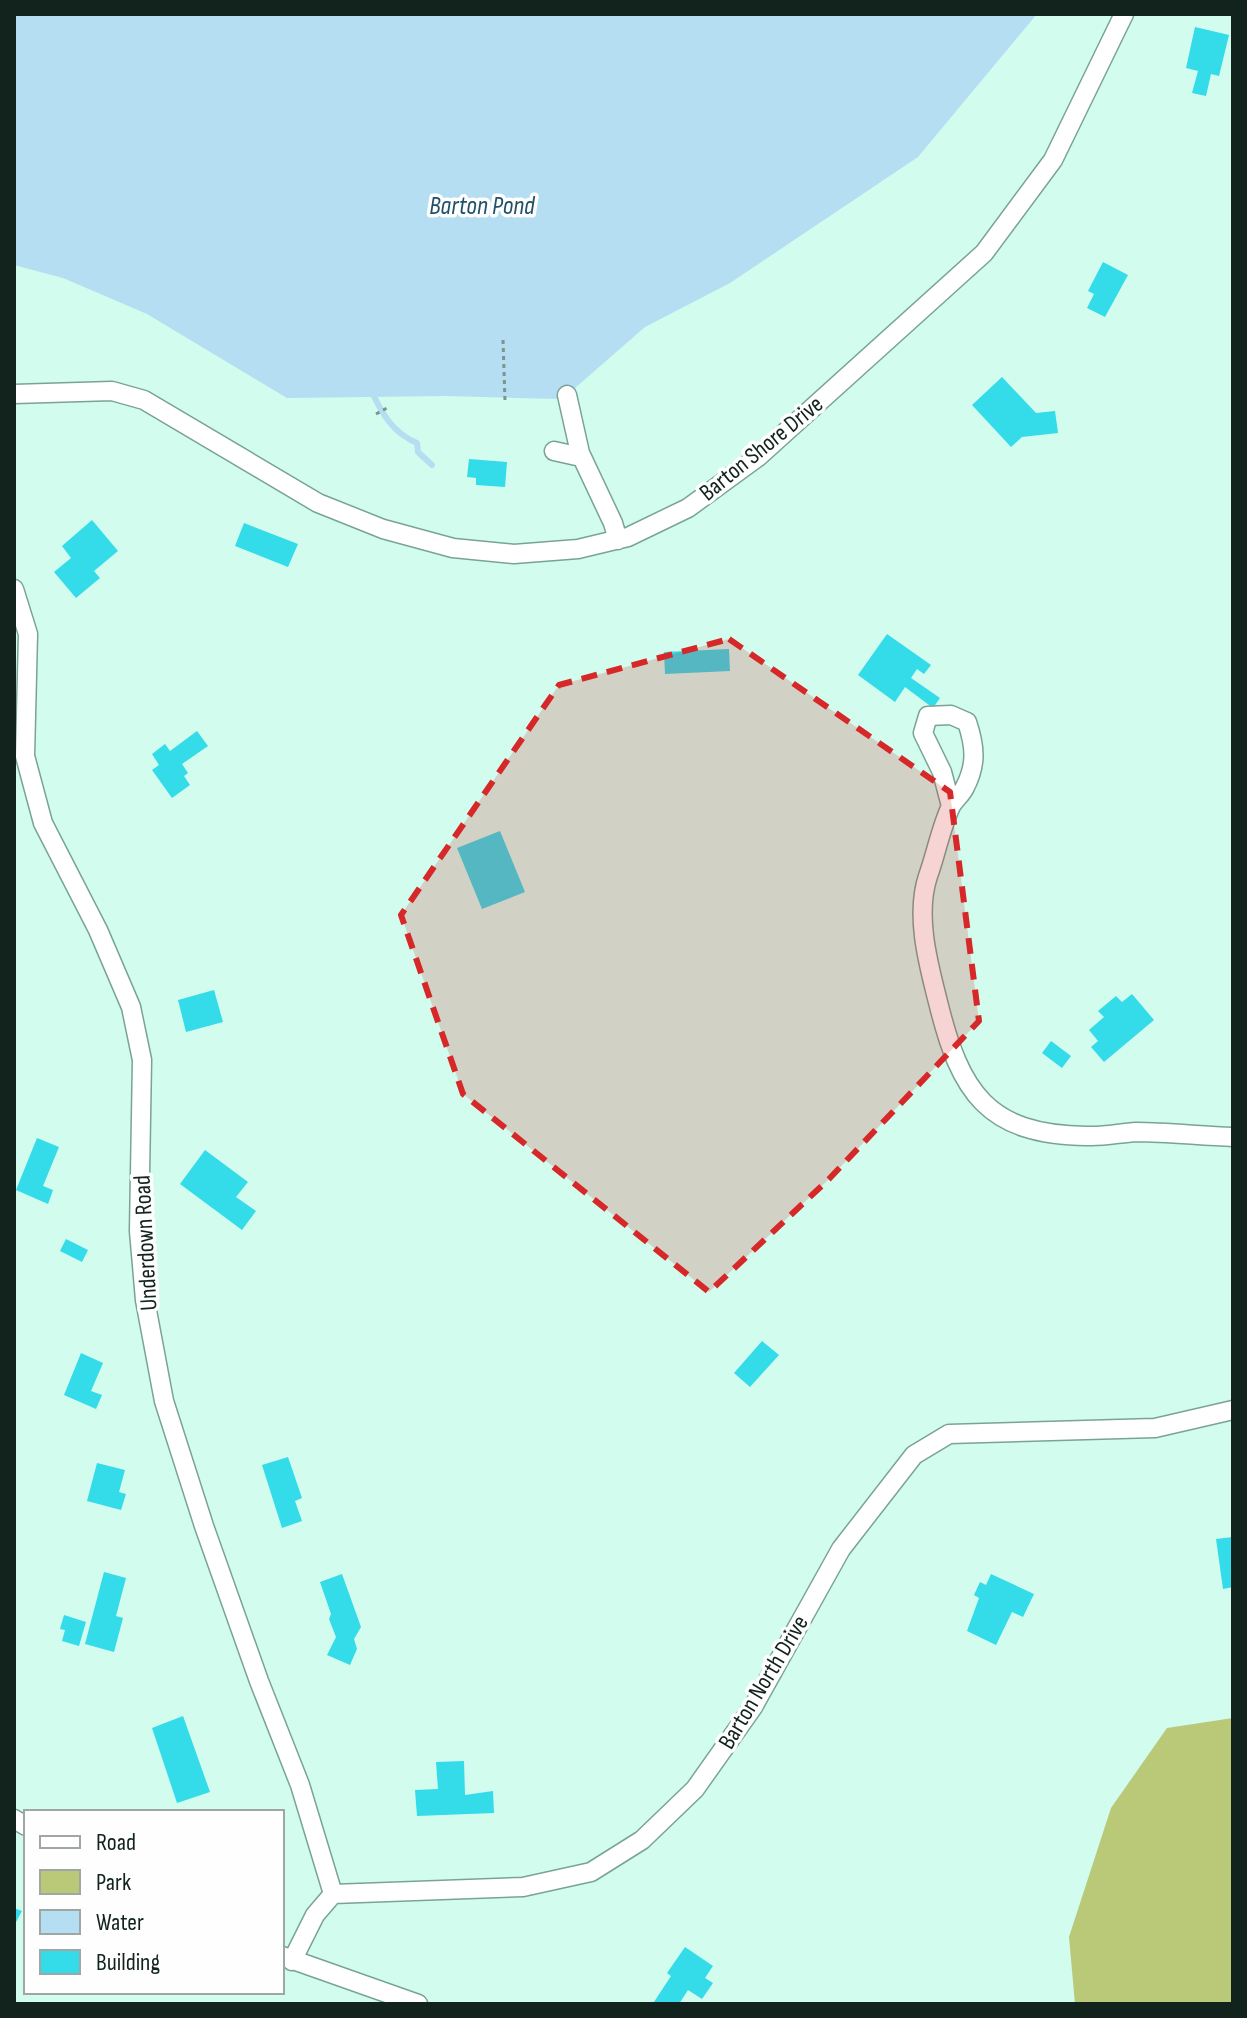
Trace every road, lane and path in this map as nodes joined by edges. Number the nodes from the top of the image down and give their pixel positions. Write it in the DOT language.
graph roads {
  1 [pos="1124,14"];
  2 [pos="503,340"];
  3 [pos="14,394"];
  4 [pos="567,395"];
  5 [pos="505,401"];
  6 [pos="387,408"];
  7 [pos="376,414"];
  8 [pos="554,451"];
  9 [pos="581,457"];
  10 [pos="618,540"];
  11 [pos="14,589"];
  12 [pos="951,806"];
  13 [pos="1233,1137"];
  14 [pos="1233,1410"];
  15 [pos="333,1894"];
  16 [pos="287,1958"];
  17 [pos="418,2004"];
  1 -- 10 [label="street, Barton Shore Drive"];
  2 -- 5 [label="path"];
  3 -- 10 [label="street, Barton Shore Drive"];
  4 -- 9 [label="street"];
  6 -- 7 [label="path"];
  8 -- 9 [label="street"];
  9 -- 10 [label="street"];
  11 -- 15 [label="street, Underdown Road"];
  12 -- 12 [label="street"];
  12 -- 13 [label="street"];
  14 -- 15 [label="street, Barton North Drive"];
  15 -- 16 [label="street"];
  16 -- 17 [label="street"];
}
